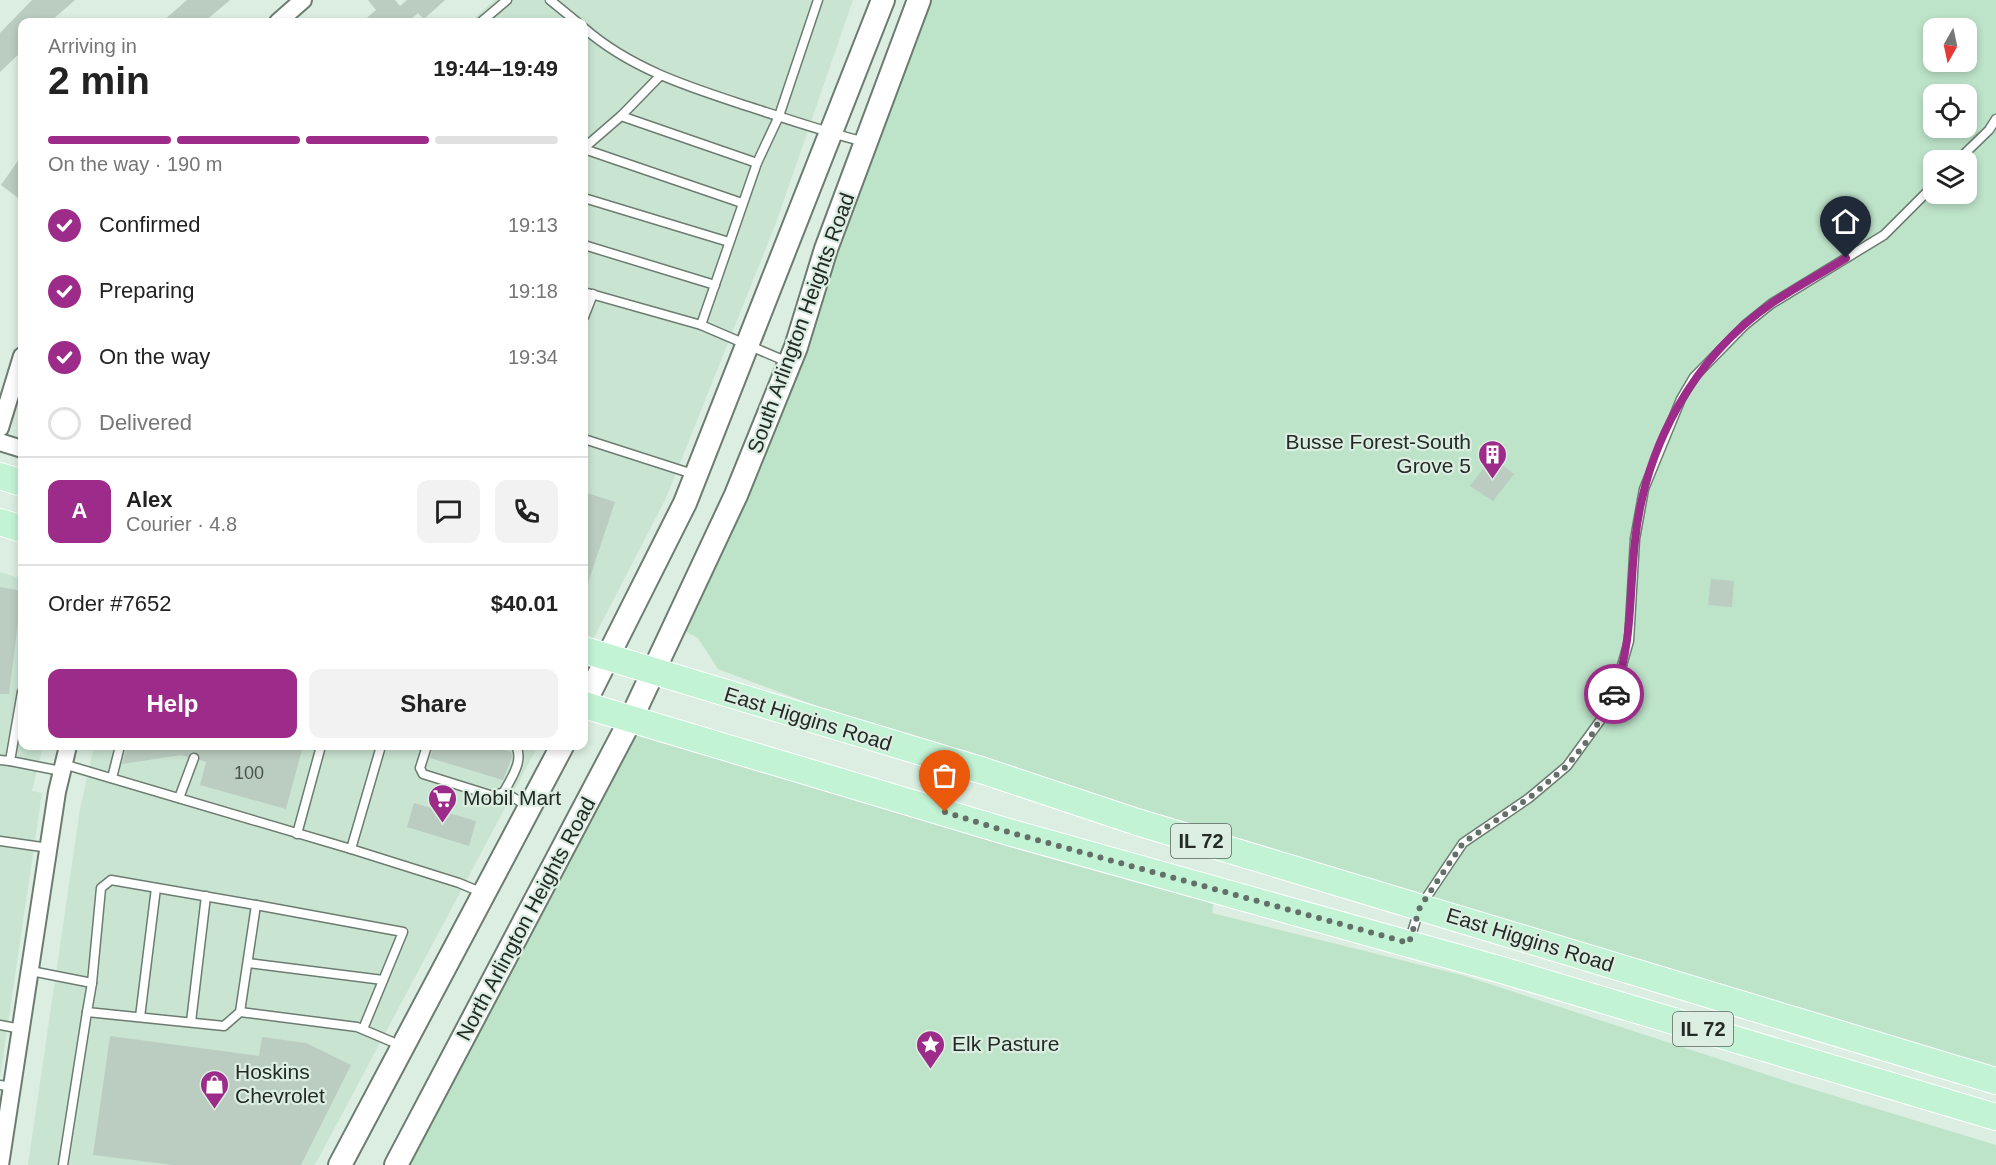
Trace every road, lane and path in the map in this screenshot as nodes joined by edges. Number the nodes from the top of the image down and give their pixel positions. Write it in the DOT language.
graph roads {
  1 [pos="303,0"];
  2 [pos="507,0"];
  3 [pos="550,0"];
  4 [pos="818,0"];
  5 [pos="883,0"];
  6 [pos="919,0"];
  7 [pos="283,18"];
  8 [pos="486,18"];
  9 [pos="572,18"];
  10 [pos="588,32"];
  11 [pos="659,76"];
  12 [pos="621,116"];
  13 [pos="779,116"];
  14 [pos="1996,119"];
  15 [pos="831,134"];
  16 [pos="866,142"];
  17 [pos="588,145"];
  18 [pos="588,149"];
  19 [pos="1968,150"];
  20 [pos="757,163"];
  21 [pos="1923,196"];
  22 [pos="588,199"];
  23 [pos="742,203"];
  24 [pos="729,242"];
  25 [pos="588,246"];
  26 [pos="716,285"];
  27 [pos="588,293"];
  28 [pos="701,325"];
  29 [pos="746,344"];
  30 [pos="790,363"];
  31 [pos="18,369"];
  32 [pos="0,428"];
  33 [pos="588,440"];
  34 [pos="0,442"];
  35 [pos="18,448"];
  36 [pos="697,475"];
  37 [pos="0,476"];
  38 [pos="18,482"];
  39 [pos="0,522"];
  40 [pos="18,528"];
  41 [pos="588,651"];
  42 [pos="608,657"];
  43 [pos="653,672"];
  44 [pos="588,697"];
  45 [pos="588,706"];
  46 [pos="18,715"];
  47 [pos="631,719"];
  48 [pos="67,750"];
  49 [pos="119,750"];
  50 [pos="320,750"];
  51 [pos="380,750"];
  52 [pos="427,750"];
  53 [pos="517,750"];
  54 [pos="560,750"];
  55 [pos="194,758"];
  56 [pos="0,760"];
  57 [pos="10,761"];
  58 [pos="62,768"];
  59 [pos="112,778"];
  60 [pos="504,792"];
  61 [pos="178,798"];
  62 [pos="529,807"];
  63 [pos="297,834"];
  64 [pos="0,841"];
  65 [pos="49,849"];
  66 [pos="351,849"];
  67 [pos="156,888"];
  68 [pos="483,894"];
  69 [pos="206,896"];
  70 [pos="256,905"];
  71 [pos="1420,907"];
  72 [pos="1409,943"];
  73 [pos="248,963"];
  74 [pos="31,971"];
  75 [pos="383,980"];
  76 [pos="92,983"];
  77 [pos="87,1012"];
  78 [pos="240,1012"];
  79 [pos="140,1017"];
  80 [pos="191,1022"];
  81 [pos="0,1025"];
  82 [pos="21,1029"];
  83 [pos="363,1029"];
  84 [pos="403,1046"];
  85 [pos="1996,1081"];
  86 [pos="6,1086"];
  87 [pos="1996,1117"];
  88 [pos="2,1145"];
  89 [pos="0,1165"];
  90 [pos="63,1165"];
  91 [pos="340,1165"];
  92 [pos="396,1165"];
  1 -- 7 [label="street"];
  2 -- 8 [label="lane"];
  3 -- 9 [label="lane"];
  4 -- 13 [label="lane"];
  5 -- 15 [label="main road, South Arlington Heights Road"];
  6 -- 16 [label="main road, South Arlington Heights Road"];
  10 -- 11 [label="lane"];
  11 -- 12 [label="lane"];
  11 -- 13 [label="lane"];
  12 -- 17 [label="lane"];
  12 -- 20 [label="lane"];
  13 -- 15 [label="lane"];
  13 -- 20 [label="lane"];
  14 -- 19 [label="lane"];
  15 -- 16 [label="lane"];
  15 -- 29 [label="main road, South Arlington Heights Road"];
  16 -- 30 [label="main road, South Arlington Heights Road"];
  18 -- 23 [label="lane"];
  20 -- 23 [label="lane"];
  21 -- 71 [label="lane"];
  22 -- 24 [label="lane"];
  23 -- 24 [label="lane"];
  24 -- 26 [label="lane"];
  25 -- 26 [label="lane"];
  26 -- 28 [label="lane"];
  27 -- 28 [label="lane"];
  28 -- 29 [label="lane"];
  29 -- 30 [label="lane"];
  29 -- 36 [label="main road, South Arlington Heights Road"];
  30 -- 43 [label="main road, South Arlington Heights Road"];
  31 -- 32 [label="street"];
  33 -- 36 [label="lane"];
  34 -- 35 [label="street"];
  36 -- 42 [label="main road, South Arlington Heights Road"];
  37 -- 38 [label="main road"];
  39 -- 40 [label="main road"];
  41 -- 42 [label="main road, East Higgins Road / IL 72"];
  42 -- 43 [label="main road, East Higgins Road / IL 72"];
  42 -- 44 [label="main road"];
  43 -- 47 [label="main road, North Arlington Heights Road"];
  43 -- 71 [label="main road, East Higgins Road / IL 72"];
  45 -- 47 [label="main road, East Higgins Road / IL 72"];
  46 -- 57 [label="lane"];
  47 -- 72 [label="main road, East Higgins Road / IL 72"];
  47 -- 92 [label="main road, North Arlington Heights Road"];
  48 -- 58 [label="street"];
  49 -- 59 [label="lane"];
  50 -- 63 [label="lane"];
  51 -- 66 [label="lane"];
  52 -- 60 [label="lane"];
  53 -- 60 [label="lane"];
  54 -- 62 [label="main road"];
  55 -- 61 [label="lane"];
  56 -- 57 [label="lane"];
  57 -- 58 [label="lane"];
  58 -- 59 [label="lane"];
  58 -- 65 [label="street"];
  59 -- 61 [label="lane"];
  60 -- 62 [label="lane"];
  61 -- 63 [label="lane"];
  62 -- 68 [label="main road"];
  63 -- 66 [label="lane"];
  64 -- 65 [label="lane"];
  65 -- 74 [label="street"];
  66 -- 68 [label="lane"];
  67 -- 69 [label="lane"];
  67 -- 76 [label="lane"];
  67 -- 79 [label="lane"];
  68 -- 84 [label="main road"];
  69 -- 70 [label="lane"];
  69 -- 80 [label="lane"];
  70 -- 73 [label="lane"];
  70 -- 75 [label="lane"];
  71 -- 72 [label="lane"];
  71 -- 85 [label="main road, East Higgins Road / IL 72"];
  72 -- 87 [label="main road, East Higgins Road / IL 72"];
  73 -- 75 [label="lane"];
  73 -- 78 [label="lane"];
  74 -- 76 [label="lane"];
  74 -- 82 [label="street"];
  75 -- 83 [label="lane"];
  76 -- 77 [label="lane"];
  77 -- 79 [label="lane"];
  77 -- 90 [label="lane"];
  78 -- 80 [label="lane"];
  78 -- 83 [label="lane"];
  79 -- 80 [label="lane"];
  81 -- 82 [label="lane"];
  82 -- 86 [label="street"];
  83 -- 84 [label="lane"];
  84 -- 91 [label="main road"];
  86 -- 88 [label="street"];
  88 -- 89 [label="street"];
}
